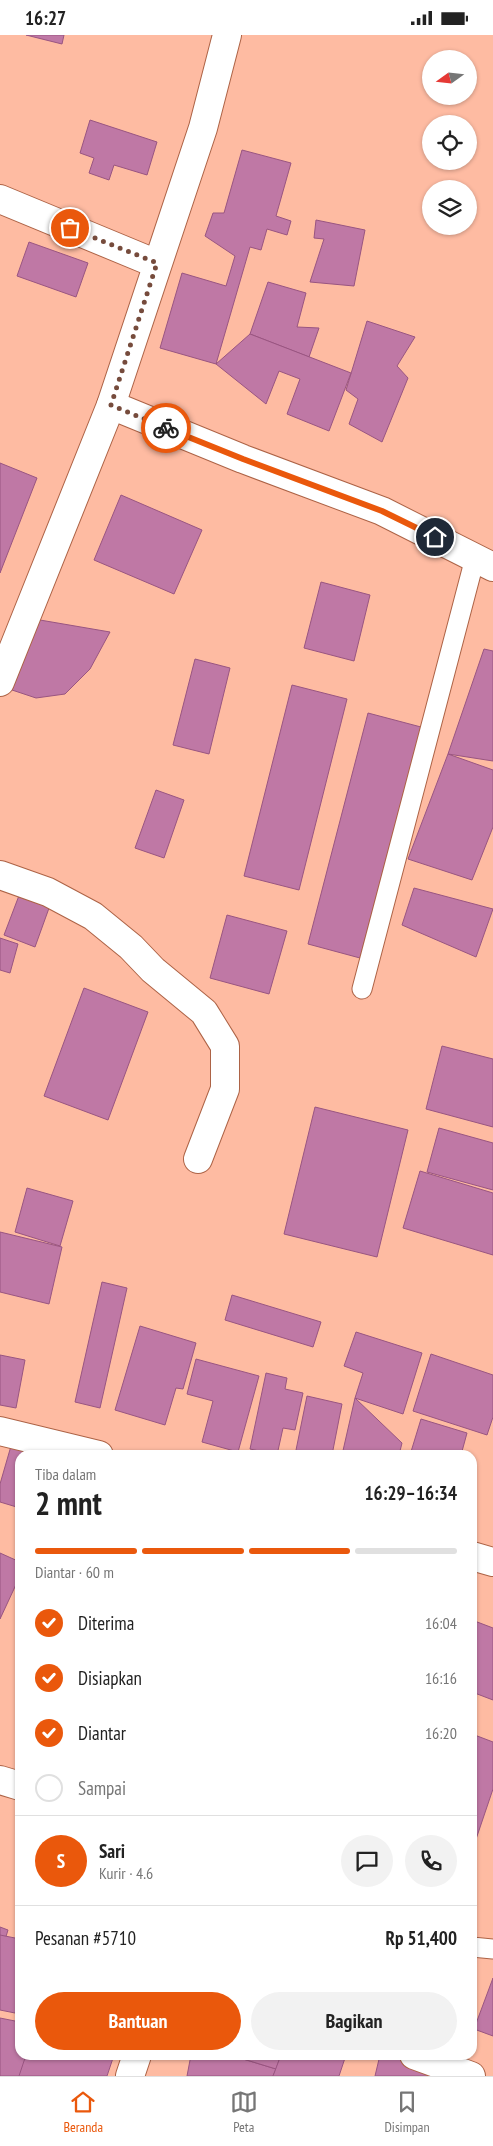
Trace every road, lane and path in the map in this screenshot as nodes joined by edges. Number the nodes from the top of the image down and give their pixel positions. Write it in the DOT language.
graph roads {
  1 [pos="227,35"];
  2 [pos="0,199"];
  3 [pos="157,263"];
  4 [pos="111,405"];
  5 [pos="484,562"];
  6 [pos="0,682"];
  7 [pos="0,875"];
  8 [pos="362,989"];
  9 [pos="198,1159"];
  10 [pos="0,1431"];
  11 [pos="78,1450"];
  12 [pos="477,1557"];
  13 [pos="493,1562"];
  14 [pos="0,1780"];
  15 [pos="15,1784"];
  16 [pos="477,1947"];
  17 [pos="493,1949"];
  18 [pos="135,2060"];
  19 [pos="428,2060"];
  20 [pos="130,2076"];
  21 [pos="471,2076"];
  1 -- 3 [label="street"];
  2 -- 3 [label="street"];
  3 -- 4 [label="street"];
  4 -- 5 [label="street"];
  4 -- 6 [label="street"];
  5 -- 8 [label="lane"];
  7 -- 9 [label="street"];
  10 -- 11 [label="street"];
  12 -- 13 [label="street"];
  14 -- 15 [label="street"];
  16 -- 17 [label="lane"];
  18 -- 20 [label="street"];
  19 -- 21 [label="street"];
}
